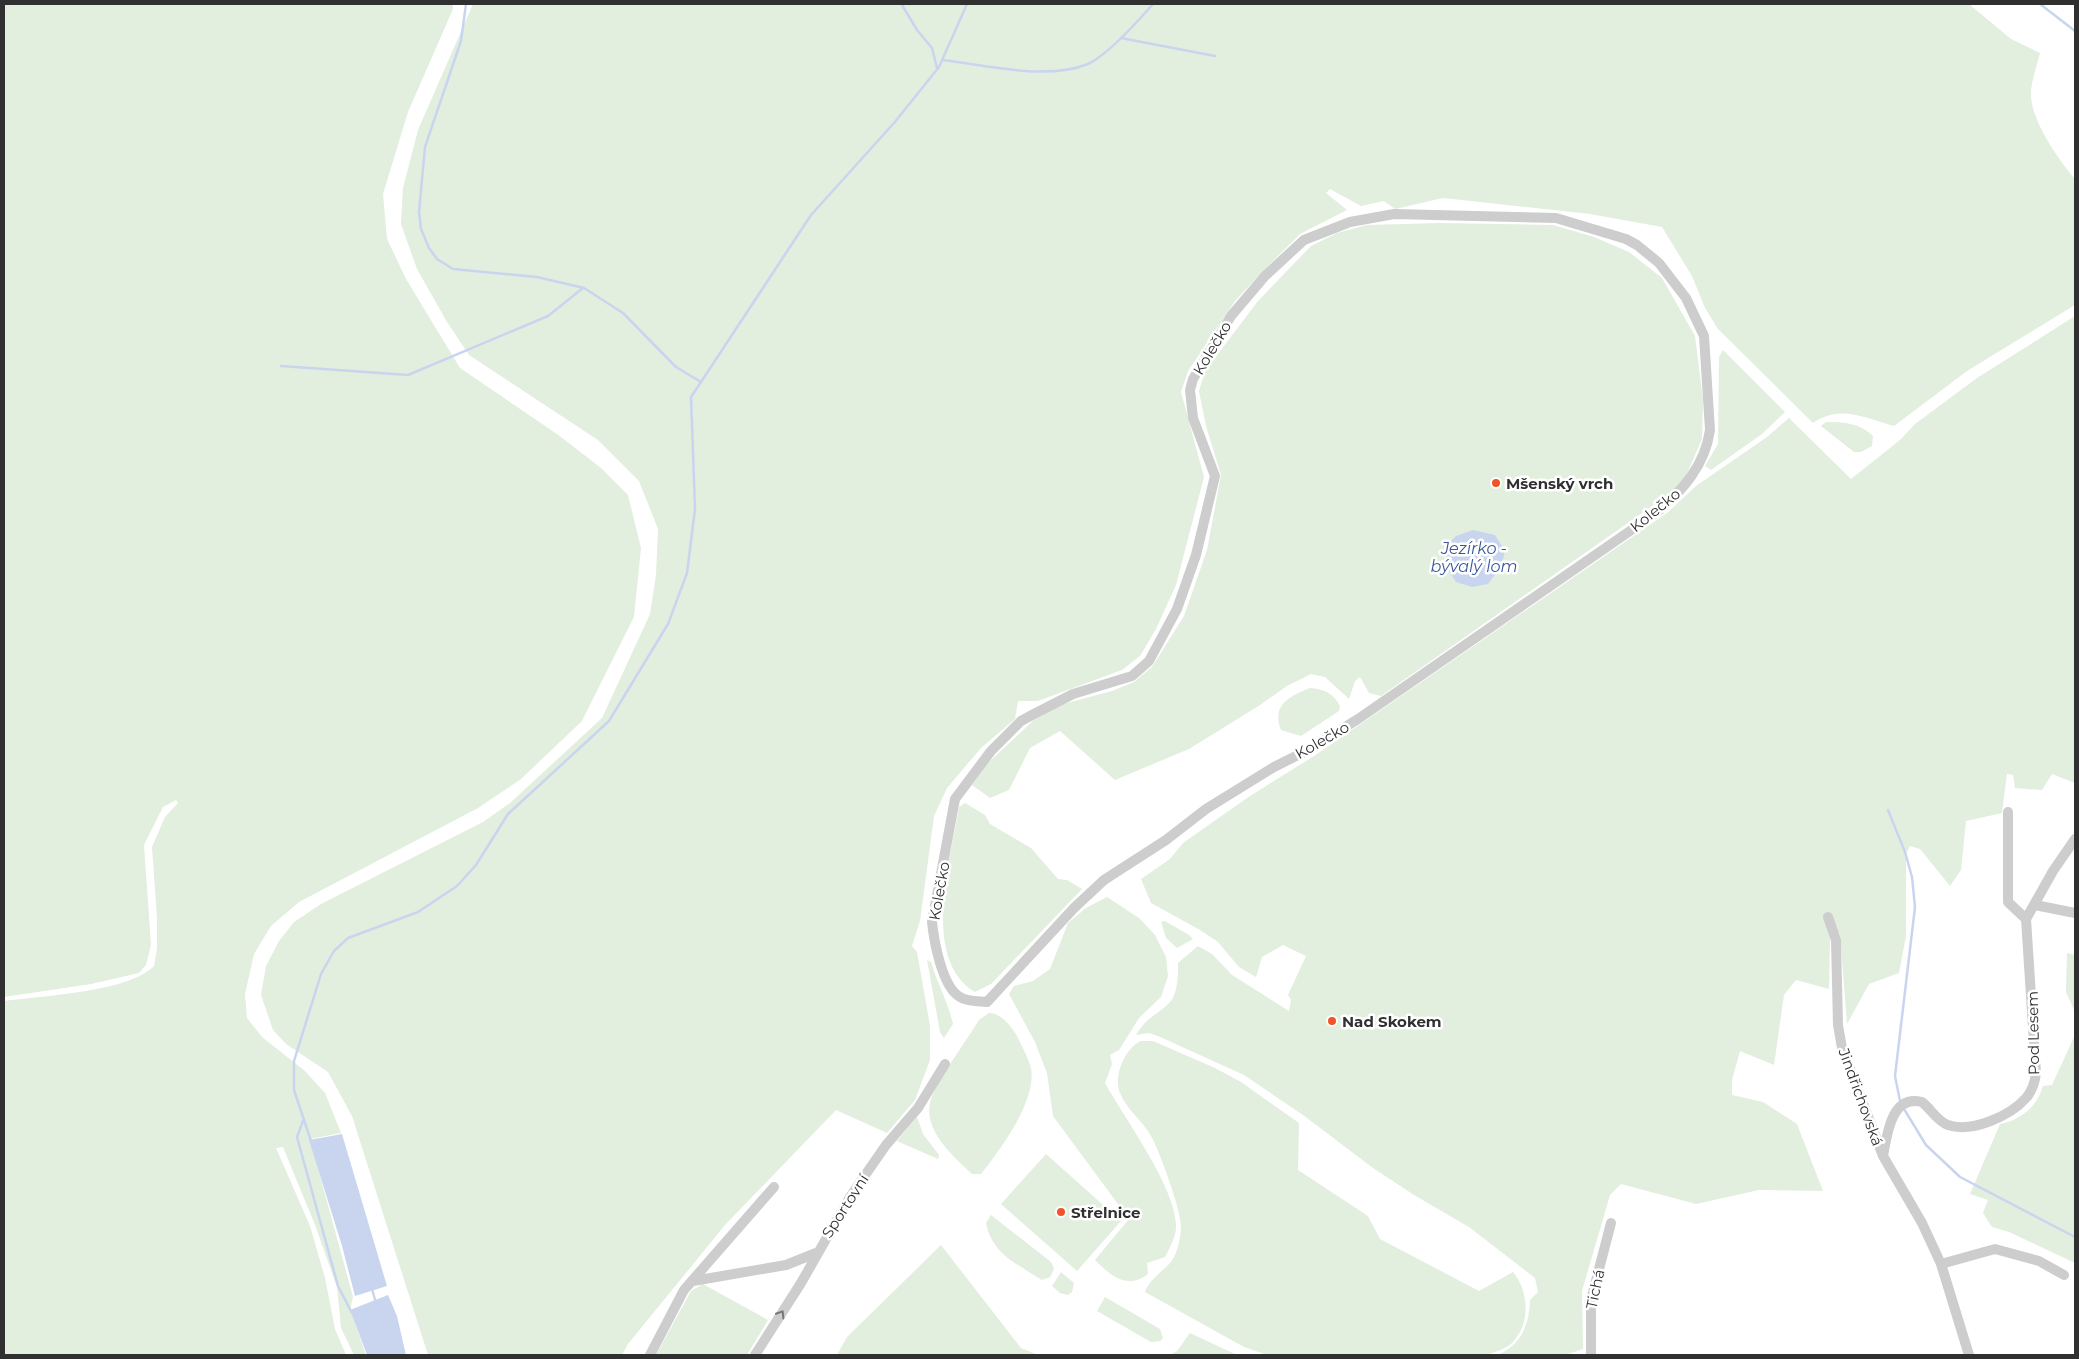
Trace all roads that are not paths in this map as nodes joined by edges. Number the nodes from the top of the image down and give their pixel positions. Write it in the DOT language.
graph roads {
  1 [pos="1626,239"];
  2 [pos="2008,812"];
  3 [pos="2075,839"];
  4 [pos="2035,905"];
  5 [pos="2075,912"];
  6 [pos="1828,917"];
  7 [pos="2026,919"];
  8 [pos="945,1064"];
  9 [pos="1883,1156"];
  10 [pos="774,1187"];
  11 [pos="1611,1223"];
  12 [pos="816,1253"];
  13 [pos="1942,1264"];
  14 [pos="2064,1275"];
  15 [pos="693,1281"];
  16 [pos="650,1355"];
  17 [pos="755,1355"];
  18 [pos="1591,1355"];
  19 [pos="1969,1355"];
  1 -- 1 [label="street, Kolečko"];
  2 -- 7 [label="street"];
  3 -- 4 [label="street"];
  4 -- 5 [label="street"];
  4 -- 7 [label="street"];
  6 -- 9 [label="street, Jindřichovská"];
  7 -- 9 [label="street, Pod Lesem"];
  8 -- 12 [label="street, Sportovní"];
  9 -- 13 [label="street, Jindřichovská"];
  10 -- 15 [label="street"];
  11 -- 18 [label="street, Tichá"];
  12 -- 15 [label="street"];
  17 -- 12 [label="street, Sportovní, one-way"];
  13 -- 14 [label="street"];
  13 -- 19 [label="street, Jindřichovská"];
  15 -- 16 [label="street"];
}
